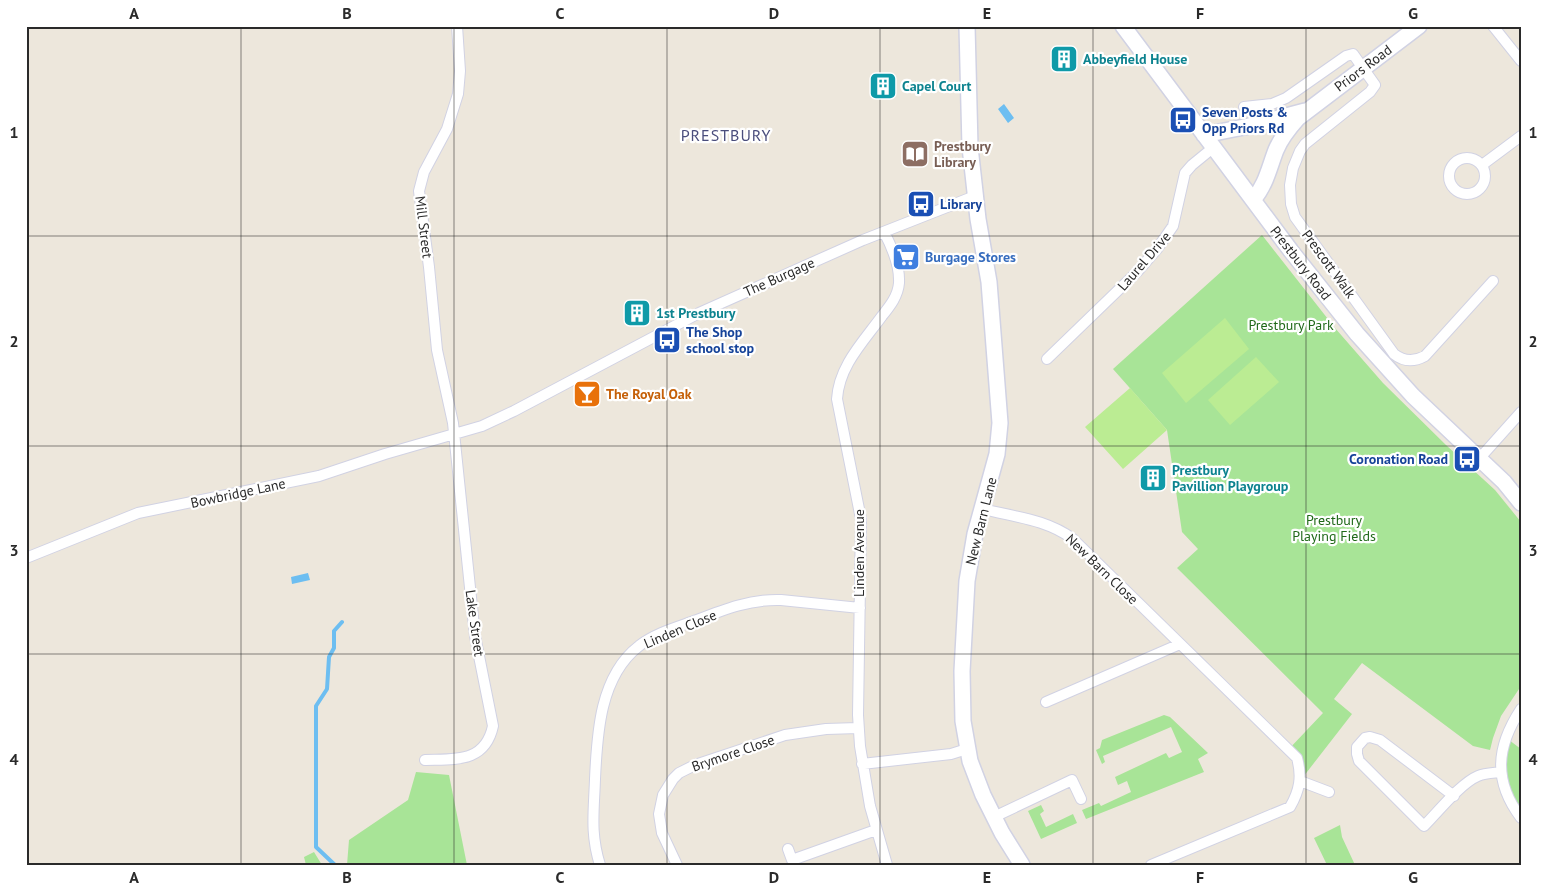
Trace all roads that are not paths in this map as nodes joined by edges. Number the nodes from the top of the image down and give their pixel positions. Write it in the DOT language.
graph roads {
  1 [pos="456,26"];
  2 [pos="967,26"];
  3 [pos="1123,26"];
  4 [pos="1419,26"];
  5 [pos="1493,26"];
  6 [pos="1521,61"];
  7 [pos="1364,69"];
  8 [pos="1244,107"];
  9 [pos="1308,110"];
  10 [pos="1204,135"];
  11 [pos="1521,136"];
  12 [pos="1214,148"];
  13 [pos="1482,165"];
  14 [pos="975,196"];
  15 [pos="1253,200"];
  16 [pos="884,232"];
  17 [pos="1493,281"];
  18 [pos="1047,359"];
  19 [pos="1521,412"];
  20 [pos="454,435"];
  21 [pos="1478,458"];
  22 [pos="1521,503"];
  23 [pos="983,509"];
  24 [pos="26,558"];
  25 [pos="860,608"];
  26 [pos="1180,644"];
  27 [pos="1046,702"];
  28 [pos="1521,709"];
  29 [pos="858,728"];
  30 [pos="967,749"];
  31 [pos="425,760"];
  32 [pos="862,764"];
  33 [pos="1501,772"];
  34 [pos="1300,781"];
  35 [pos="1329,792"];
  36 [pos="1454,796"];
  37 [pos="1081,798"];
  38 [pos="994,817"];
  39 [pos="1521,818"];
  40 [pos="876,830"];
  41 [pos="788,849"];
  42 [pos="793,862"];
  43 [pos="600,865"];
  44 [pos="677,865"];
  45 [pos="887,865"];
  46 [pos="1022,865"];
  47 [pos="1151,865"];
  1 -- 20 [label="street, Mill Street"];
  2 -- 14 [label="main road, New Barn Lane"];
  3 -- 10 [label="main road, Prestbury Road"];
  4 -- 7 [label="main road, Priors Road"];
  5 -- 6 [label="street"];
  7 -- 8 [label="street"];
  7 -- 9 [label="main road, Priors Road"];
  7 -- 17 [label="street, Prescott Walk"];
  9 -- 10 [label="main road, Priors Road"];
  9 -- 15 [label="main road, Priors Road"];
  10 -- 12 [label="main road, Prestbury Road"];
  11 -- 13 [label="street"];
  12 -- 15 [label="main road, Prestbury Road"];
  12 -- 18 [label="street, Laurel Drive"];
  14 -- 16 [label="street, The Burgage"];
  14 -- 23 [label="main road, New Barn Lane"];
  15 -- 21 [label="main road, Prestbury Road"];
  16 -- 20 [label="street, The Burgage"];
  16 -- 25 [label="street, Linden Avenue"];
  19 -- 21 [label="street"];
  20 -- 24 [label="street, Bowbridge Lane"];
  20 -- 31 [label="street, Lake Street"];
  21 -- 22 [label="main road, Prestbury Road"];
  23 -- 26 [label="street, New Barn Close"];
  23 -- 30 [label="main road, New Barn Lane"];
  25 -- 29 [label="street, Linden Avenue"];
  25 -- 43 [label="street, Linden Close"];
  26 -- 27 [label="street"];
  26 -- 34 [label="street, New Barn Close"];
  28 -- 33 [label="street"];
  29 -- 32 [label="street, Linden Avenue"];
  29 -- 44 [label="street, Brymore Close"];
  30 -- 32 [label="street"];
  30 -- 38 [label="main road, New Barn Lane"];
  32 -- 40 [label="street, Linden Avenue"];
  33 -- 36 [label="street"];
  33 -- 39 [label="street"];
  34 -- 35 [label="street"];
  34 -- 47 [label="street"];
  36 -- 36 [label="street"];
  37 -- 38 [label="street"];
  38 -- 46 [label="main road, New Barn Lane"];
  40 -- 42 [label="street"];
  40 -- 45 [label="street, Linden Avenue"];
  41 -- 42 [label="street"];
}
